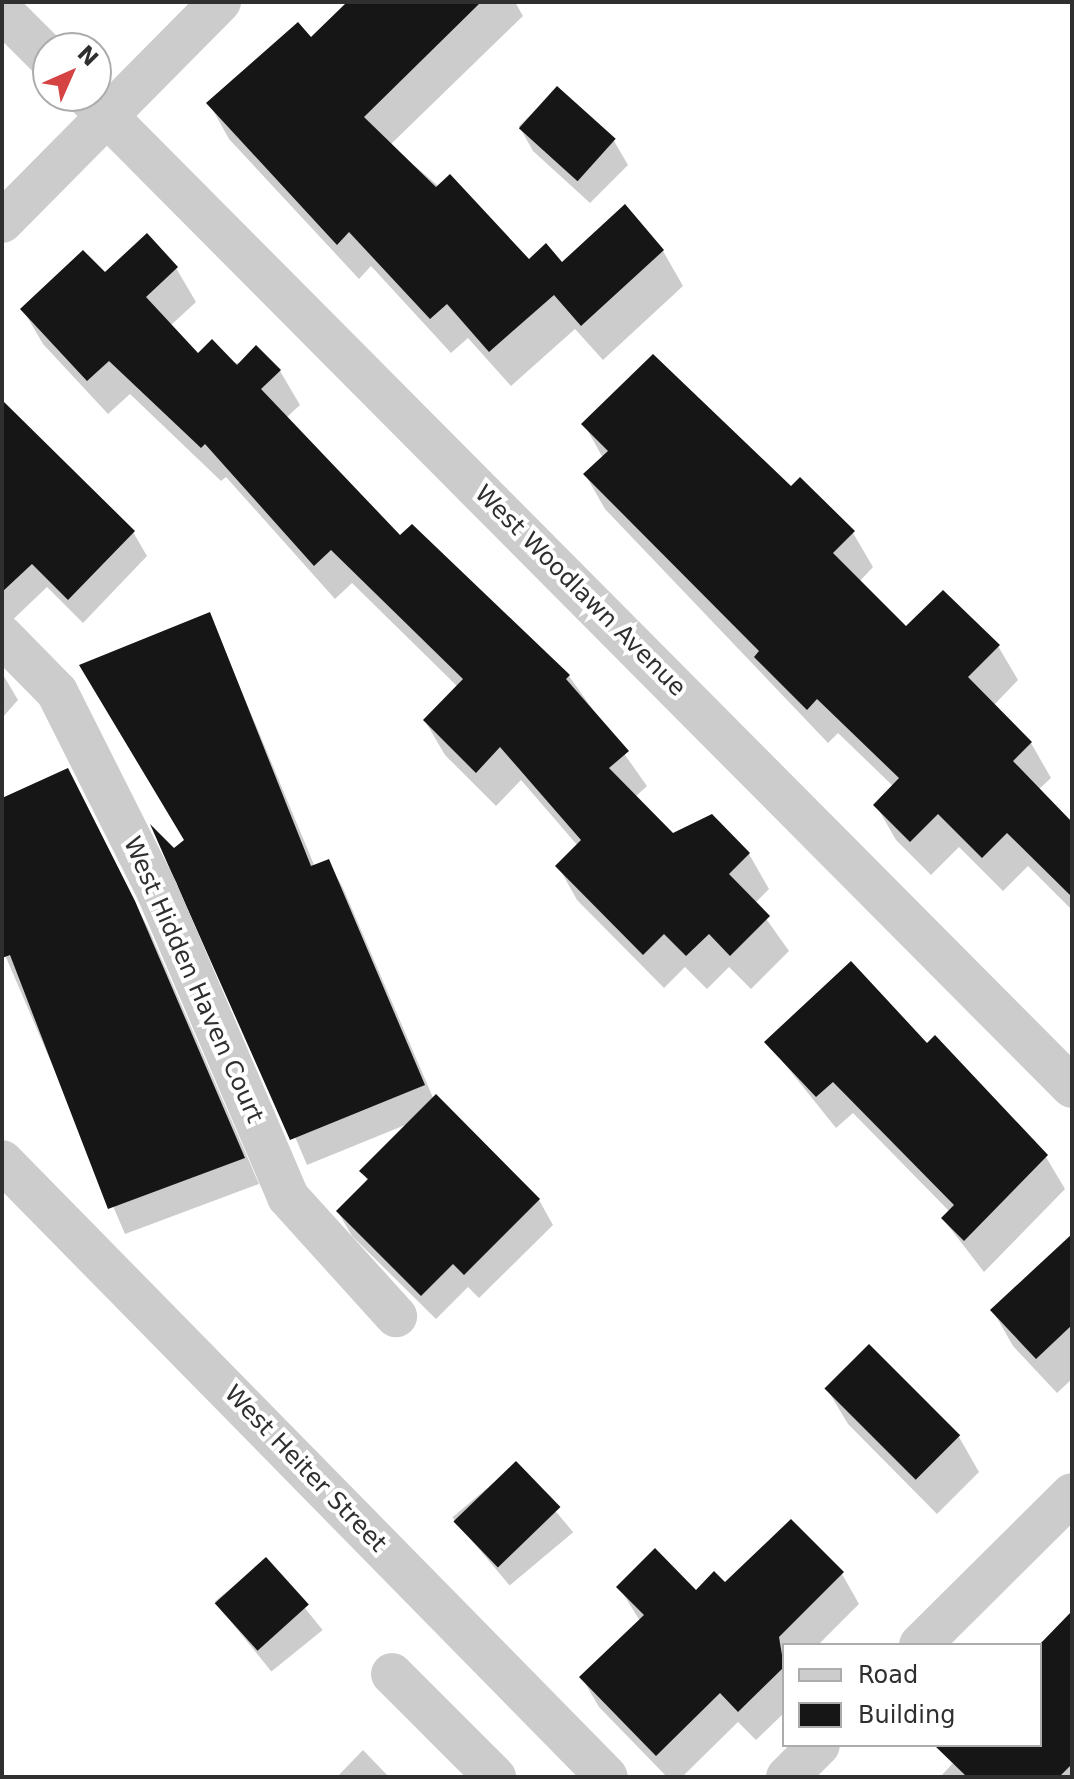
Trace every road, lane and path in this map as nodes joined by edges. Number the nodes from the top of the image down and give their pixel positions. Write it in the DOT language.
graph roads {
  1 [pos="220,2"];
  2 [pos="2,11"];
  3 [pos="32,41"];
  4 [pos="112,94"];
  5 [pos="93,112"];
  6 [pos="104,112"];
  7 [pos="2,222"];
  8 [pos="2,636"];
  9 [pos="1072,1087"];
  10 [pos="2,1161"];
  11 [pos="396,1316"];
  12 [pos="1072,1494"];
  13 [pos="922,1643"];
  14 [pos="392,1674"];
  15 [pos="817,1747"];
  16 [pos="495,1777"];
  17 [pos="607,1777"];
  18 [pos="787,1777"];
  1 -- 4 [label="street"];
  2 -- 3 [label="street"];
  5 -- 7 [label="street"];
  6 -- 9 [label="street, West Woodlawn Avenue"];
  8 -- 11 [label="street, West Hidden Haven Court"];
  10 -- 17 [label="street, West Heiter Street"];
  12 -- 13 [label="street"];
  14 -- 16 [label="street"];
  15 -- 18 [label="street"];
}
